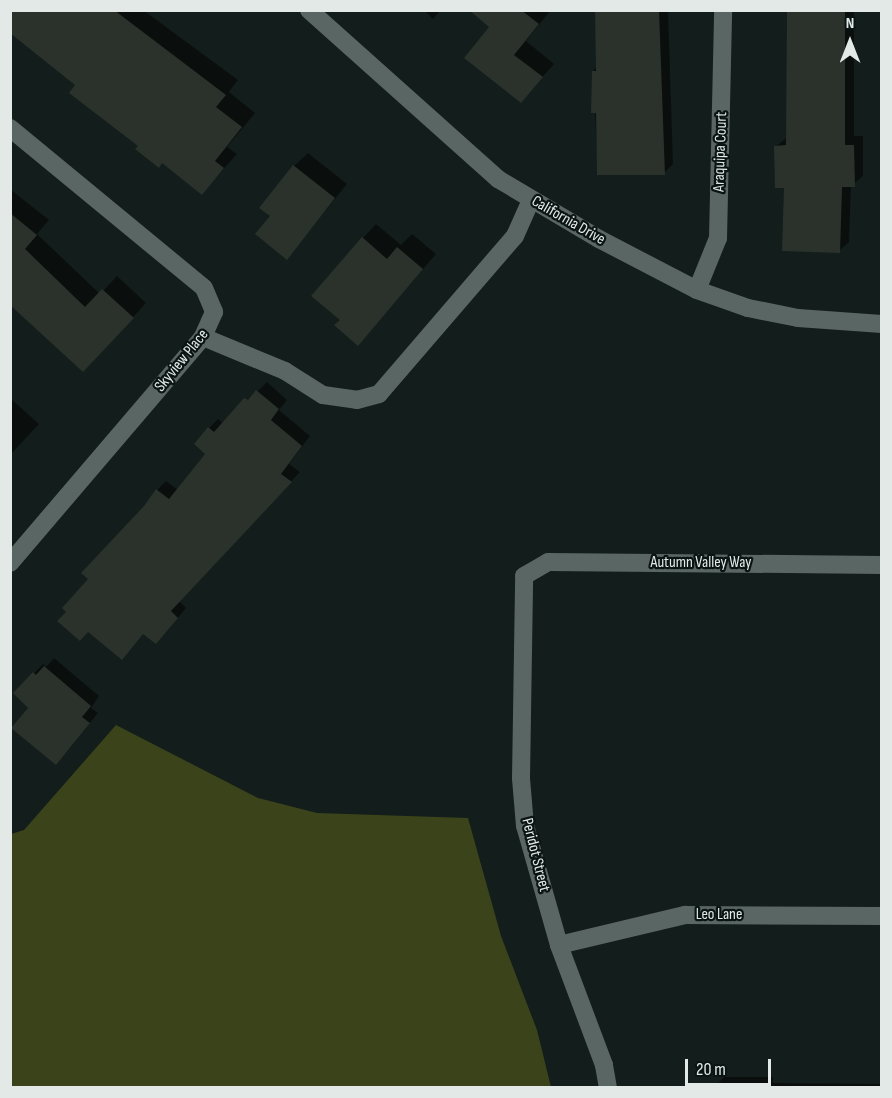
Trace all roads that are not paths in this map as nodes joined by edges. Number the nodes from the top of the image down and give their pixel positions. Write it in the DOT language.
graph roads {
  1 [pos="309,10"];
  2 [pos="723,10"];
  3 [pos="10,128"];
  4 [pos="531,200"];
  5 [pos="697,290"];
  6 [pos="882,324"];
  7 [pos="203,337"];
  8 [pos="10,563"];
  9 [pos="882,565"];
  10 [pos="524,576"];
  11 [pos="882,916"];
  12 [pos="560,945"];
  13 [pos="608,1088"];
  1 -- 4 [label="street, California Drive"];
  2 -- 5 [label="street, Araquipa Court"];
  3 -- 7 [label="street, Skyview Place"];
  4 -- 5 [label="street, California Drive"];
  4 -- 7 [label="street"];
  5 -- 6 [label="street, California Drive"];
  7 -- 8 [label="street, Skyview Place"];
  9 -- 10 [label="street, Autumn Valley Way"];
  10 -- 12 [label="street, Peridot Street"];
  11 -- 12 [label="street, Leo Lane"];
  12 -- 13 [label="street, Peridot Street"];
}
